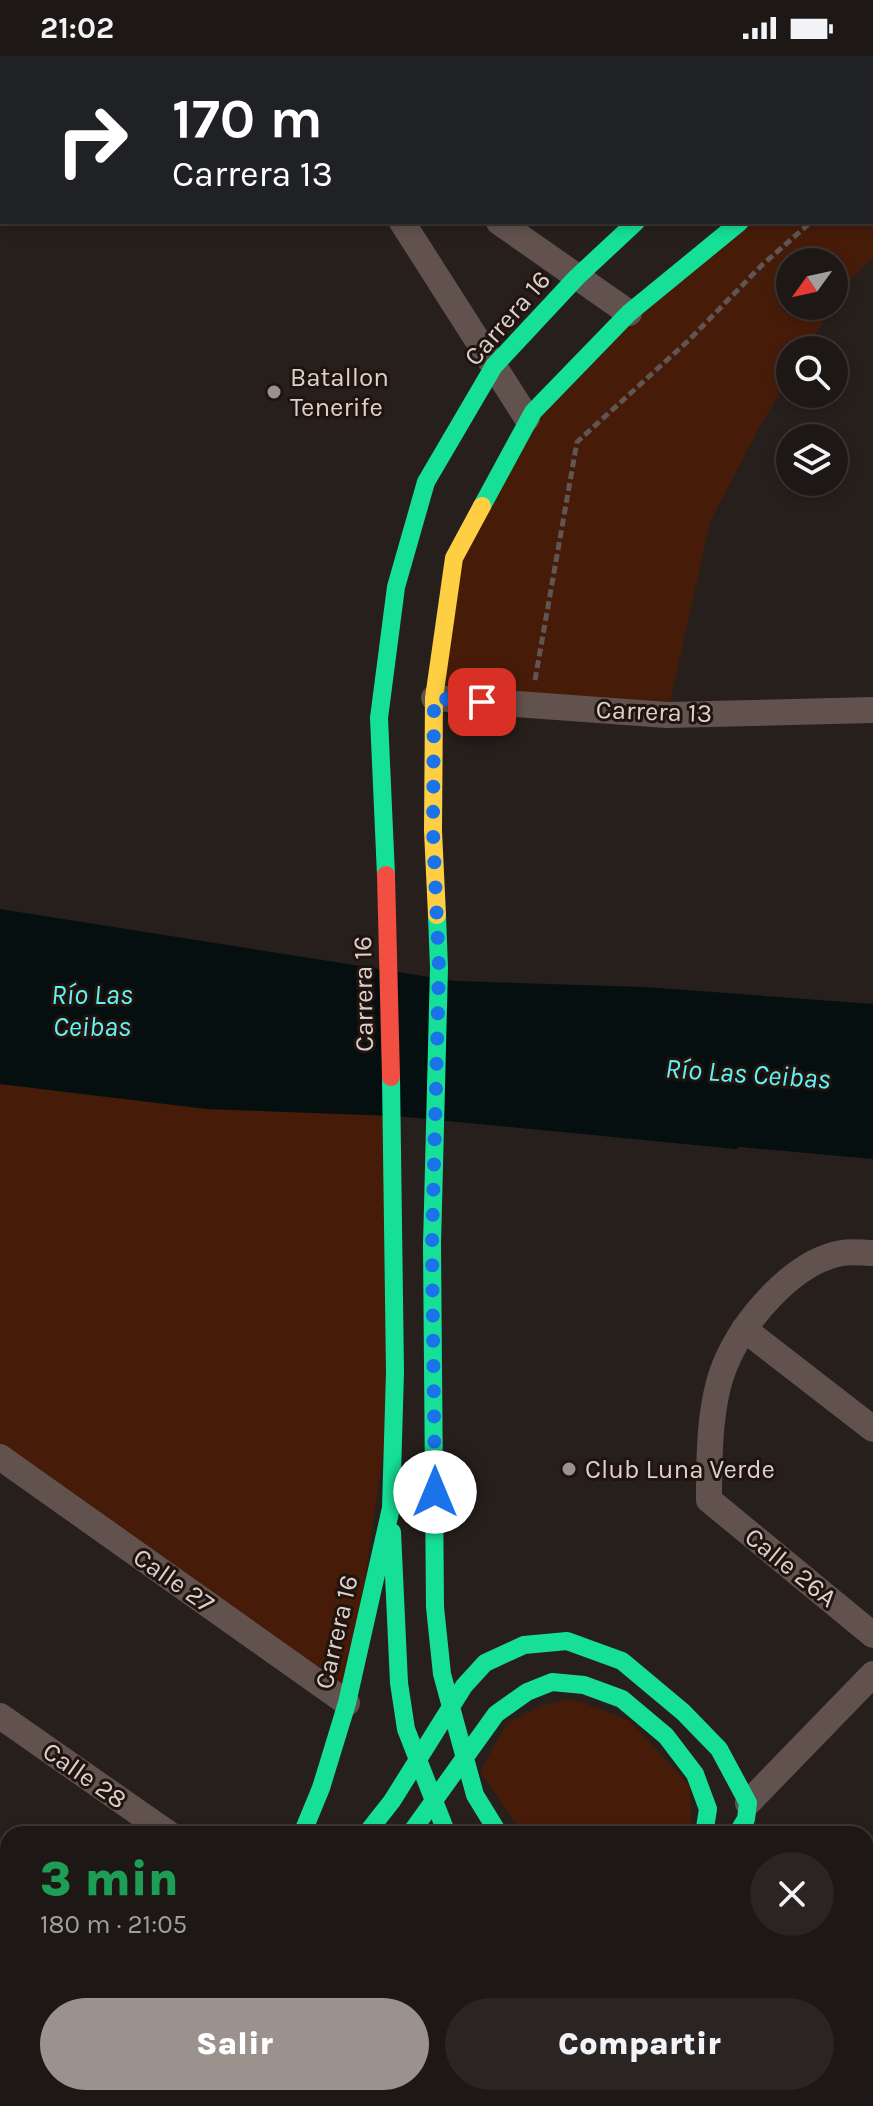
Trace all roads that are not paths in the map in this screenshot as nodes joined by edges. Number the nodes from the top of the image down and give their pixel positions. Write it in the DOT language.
graph roads {
  1 [pos="403,224"];
  2 [pos="502,224"];
  3 [pos="634,224"];
  4 [pos="738,224"];
  5 [pos="577,277"];
  6 [pos="629,313"];
  7 [pos="494,366"];
  8 [pos="527,418"];
  9 [pos="434,698"];
  10 [pos="873,710"];
  11 [pos="873,1253"];
  12 [pos="744,1329"];
  13 [pos="873,1429"];
  14 [pos="0,1457"];
  15 [pos="391,1508"];
  16 [pos="873,1635"];
  17 [pos="873,1674"];
  18 [pos="347,1703"];
  19 [pos="0,1716"];
  20 [pos="748,1803"];
  21 [pos="158,1826"];
  22 [pos="305,1826"];
  23 [pos="372,1826"];
  24 [pos="416,1826"];
  25 [pos="443,1826"];
  26 [pos="494,1826"];
  27 [pos="705,1826"];
  28 [pos="742,1826"];
  1 -- 7 [label="street"];
  2 -- 5 [label="street"];
  3 -- 5 [label="main road, Carrera 16"];
  4 -- 6 [label="main road"];
  5 -- 6 [label="street"];
  5 -- 7 [label="main road, Carrera 16"];
  6 -- 8 [label="main road"];
  7 -- 8 [label="street"];
  7 -- 15 [label="main road, Carrera 16"];
  8 -- 9 [label="main road"];
  9 -- 10 [label="street, Carrera 13"];
  9 -- 26 [label="main road"];
  11 -- 12 [label="street"];
  12 -- 13 [label="street"];
  12 -- 16 [label="street, Calle 26A"];
  14 -- 18 [label="street, Calle 27"];
  15 -- 18 [label="main road, Carrera 16"];
  15 -- 25 [label="main road"];
  17 -- 20 [label="street"];
  18 -- 22 [label="main road, Carrera 16"];
  19 -- 21 [label="street, Calle 28"];
  20 -- 23 [label="main road"];
  20 -- 28 [label="main road"];
  24 -- 27 [label="main road"];
}
